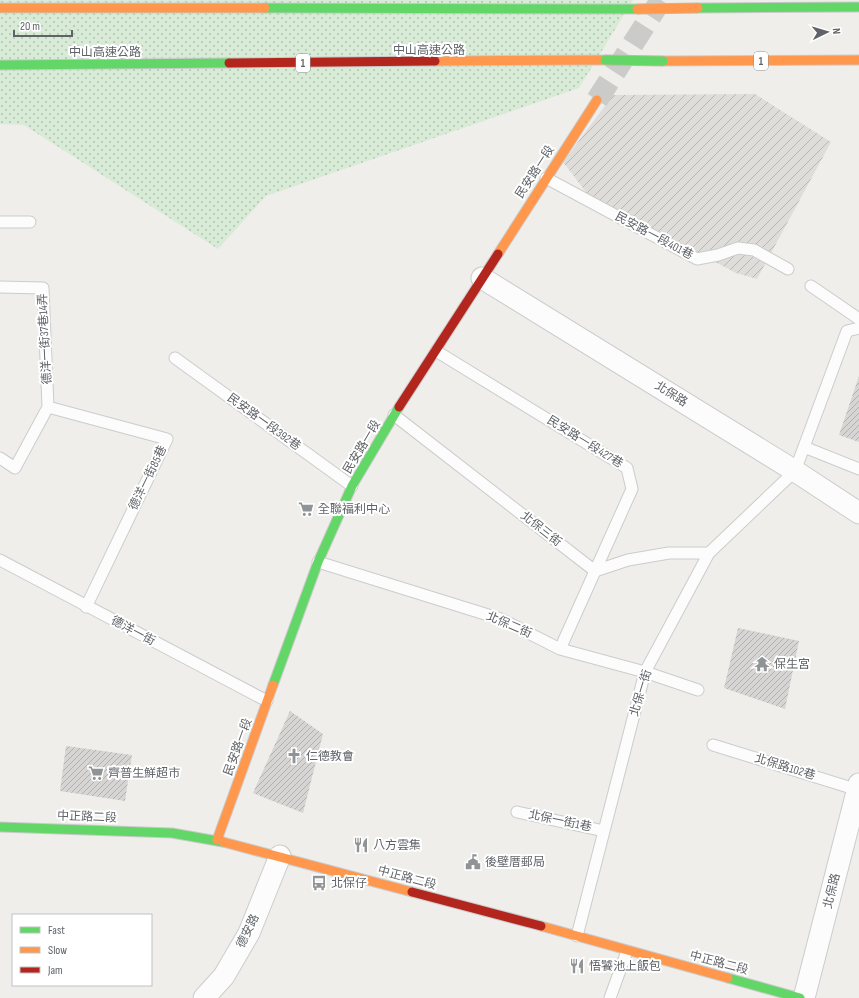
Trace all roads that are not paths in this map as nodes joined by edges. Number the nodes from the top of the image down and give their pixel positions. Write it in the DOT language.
graph roads {
  1 [pos="859,7"];
  2 [pos="0,8"];
  3 [pos="859,60"];
  4 [pos="0,65"];
  5 [pos="597,100"];
  6 [pos="546,178"];
  7 [pos="0,222"];
  8 [pos="30,222"];
  9 [pos="788,269"];
  10 [pos="482,278"];
  11 [pos="0,286"];
  12 [pos="811,286"];
  13 [pos="859,319"];
  14 [pos="859,328"];
  15 [pos="436,351"];
  16 [pos="175,358"];
  17 [pos="48,407"];
  18 [pos="394,415"];
  19 [pos="804,447"];
  20 [pos="0,458"];
  21 [pos="859,469"];
  22 [pos="795,471"];
  23 [pos="352,486"];
  24 [pos="859,513"];
  25 [pos="709,553"];
  26 [pos="0,560"];
  27 [pos="318,562"];
  28 [pos="595,572"];
  29 [pos="86,607"];
  30 [pos="560,649"];
  31 [pos="645,672"];
  32 [pos="698,690"];
  33 [pos="267,701"];
  34 [pos="713,745"];
  35 [pos="858,787"];
  36 [pos="517,812"];
  37 [pos="0,827"];
  38 [pos="604,830"];
  39 [pos="217,840"];
  40 [pos="280,856"];
  41 [pos="577,936"];
  42 [pos="627,950"];
  43 [pos="204,998"];
  44 [pos="610,998"];
  45 [pos="800,998"];
  46 [pos="804,998"];
  1 -- 2 [label="main road, bridge"];
  3 -- 4 [label="main road, 中山高速公路 / 1, bridge"];
  5 -- 6 [label="main road, 民安路一段"];
  6 -- 9 [label="lane, 民安路一段401巷"];
  6 -- 10 [label="main road, 民安路一段"];
  7 -- 8 [label="lane"];
  10 -- 15 [label="main road, 民安路一段"];
  10 -- 22 [label="street, 北保路"];
  11 -- 17 [label="lane, 德洋一街37巷14弄"];
  12 -- 13 [label="lane"];
  14 -- 19 [label="lane"];
  15 -- 18 [label="main road, 民安路一段"];
  15 -- 28 [label="lane, 民安路一段427巷"];
  16 -- 23 [label="lane, 民安路一段392巷"];
  17 -- 20 [label="lane"];
  17 -- 29 [label="lane, 德洋一街85巷"];
  18 -- 23 [label="main road, 民安路一段"];
  18 -- 28 [label="lane, 北保三街"];
  19 -- 21 [label="lane"];
  19 -- 22 [label="lane"];
  22 -- 24 [label="street, 北保路"];
  22 -- 25 [label="lane, 北保一街"];
  23 -- 27 [label="main road, 民安路一段"];
  25 -- 28 [label="lane"];
  25 -- 31 [label="lane, 北保一街"];
  26 -- 29 [label="lane, 德洋一街"];
  27 -- 30 [label="lane, 北保二街"];
  27 -- 33 [label="main road, 民安路一段"];
  28 -- 30 [label="lane, 民安路一段427巷"];
  29 -- 33 [label="lane, 德洋一街"];
  30 -- 31 [label="lane, 北保二街"];
  31 -- 32 [label="lane, 北保二街"];
  31 -- 38 [label="lane, 北保一街"];
  33 -- 39 [label="main road, 民安路一段"];
  34 -- 35 [label="lane, 北保路102巷"];
  35 -- 46 [label="street, 北保路"];
  36 -- 38 [label="lane, 北保一街1巷"];
  37 -- 39 [label="main road, 中正路二段"];
  38 -- 41 [label="lane, 北保一街"];
  39 -- 40 [label="main road, 中正路二段"];
  40 -- 41 [label="main road, 中正路二段"];
  40 -- 43 [label="street, 德安路"];
  41 -- 42 [label="main road, 中正路二段"];
  42 -- 44 [label="lane"];
  42 -- 45 [label="main road, 中正路二段"];
}
